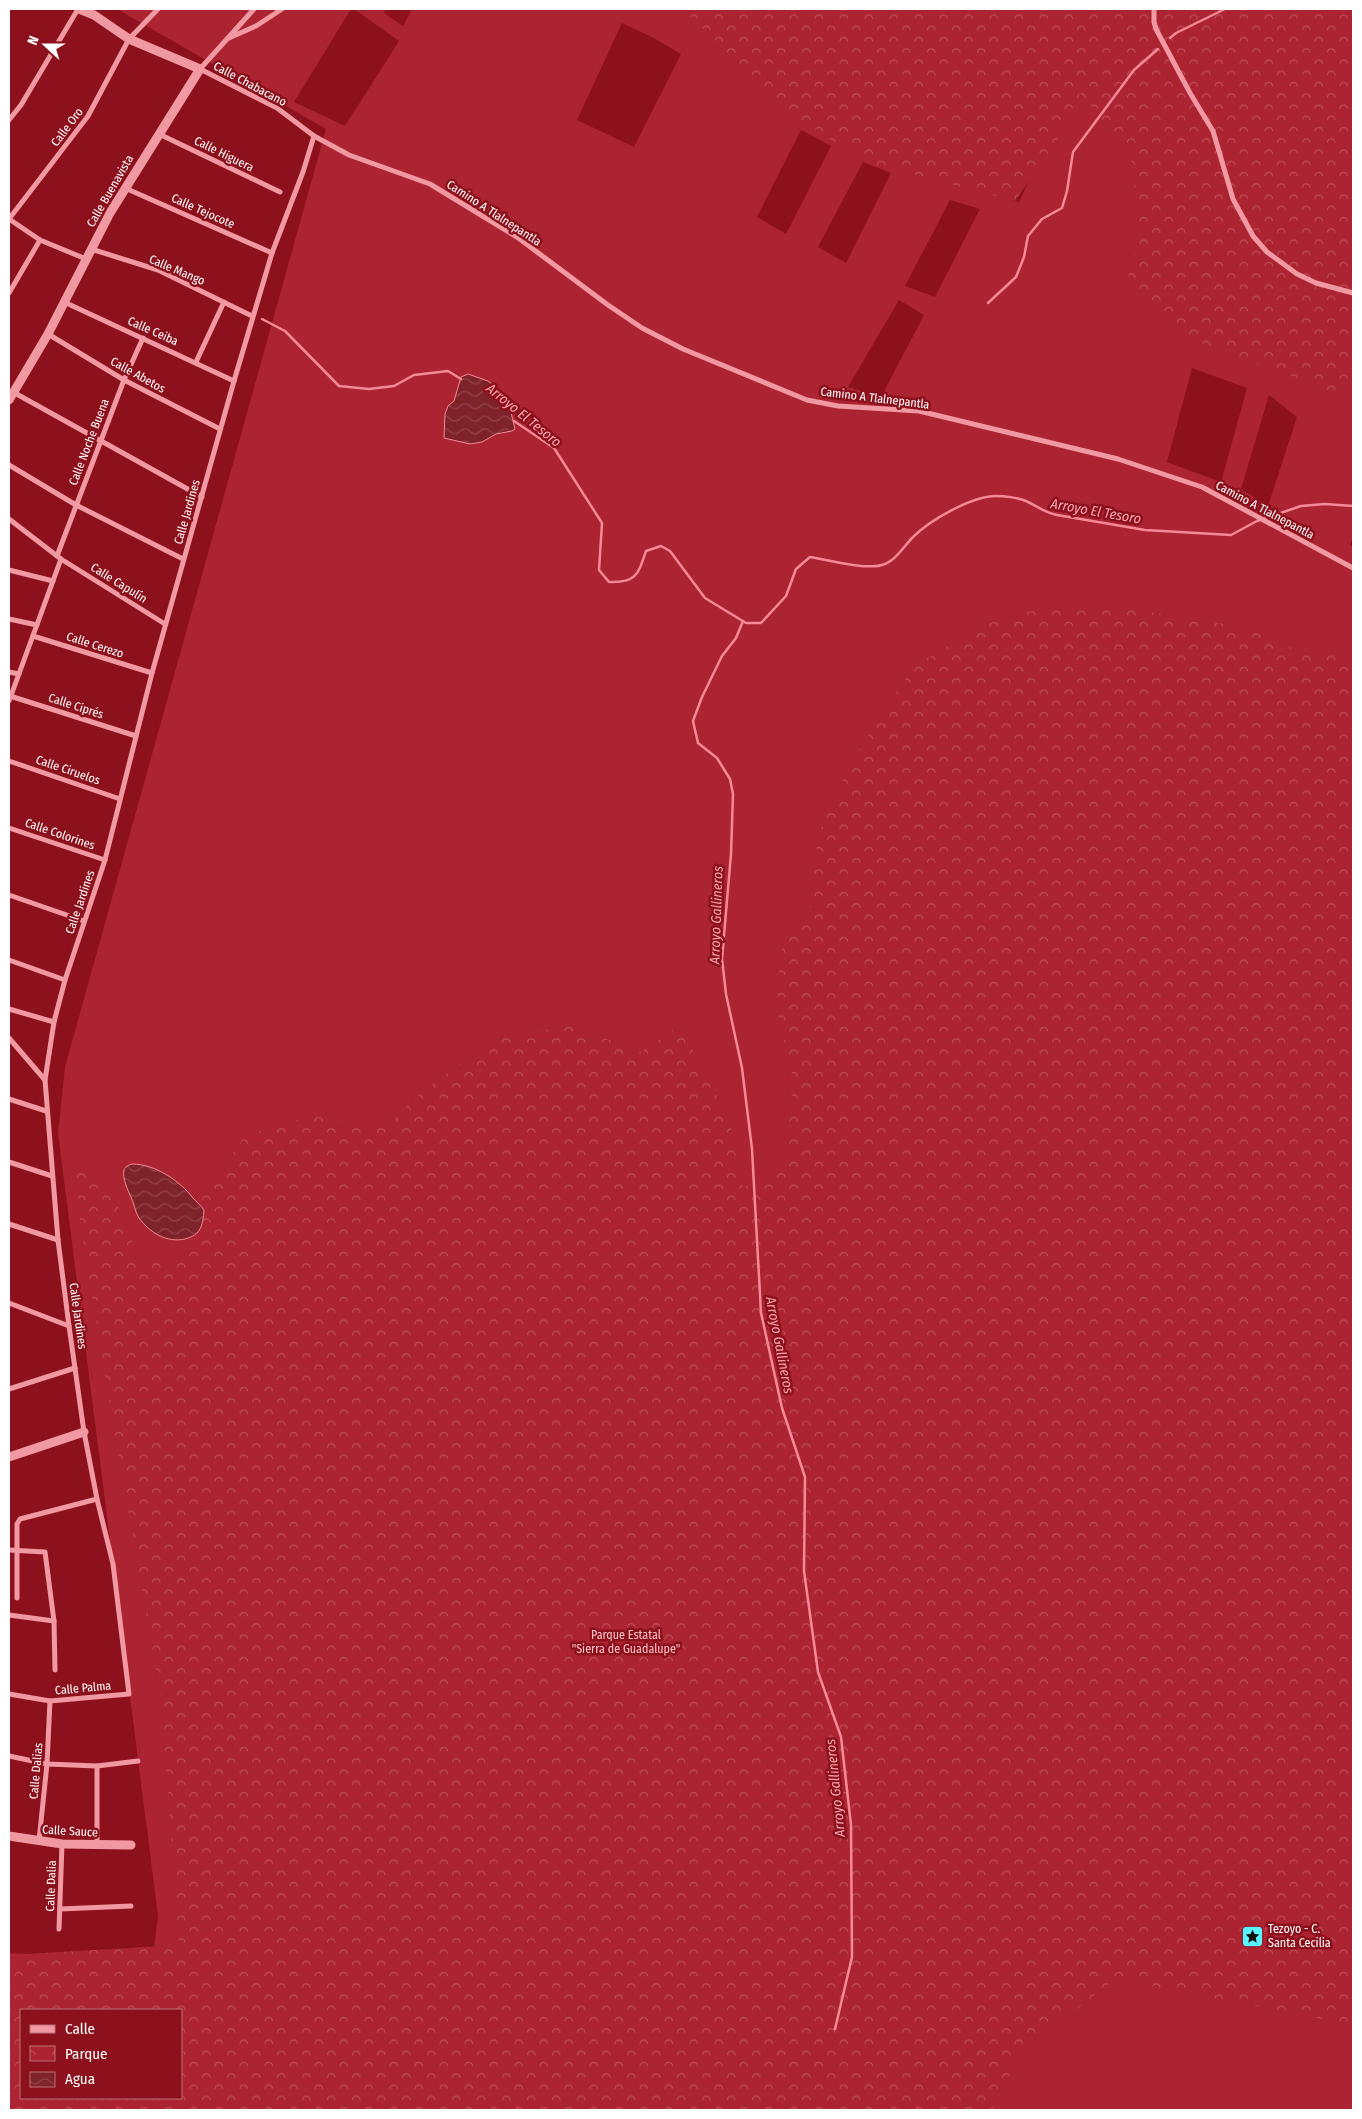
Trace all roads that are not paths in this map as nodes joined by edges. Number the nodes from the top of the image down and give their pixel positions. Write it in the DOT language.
graph roads {
  1 [pos="78,9"];
  2 [pos="158,9"];
  3 [pos="254,9"];
  4 [pos="282,9"];
  5 [pos="1154,9"];
  6 [pos="129,39"];
  7 [pos="226,39"];
  8 [pos="200,69"];
  9 [pos="9,120"];
  10 [pos="159,134"];
  11 [pos="314,136"];
  12 [pos="125,187"];
  13 [pos="280,192"];
  14 [pos="9,219"];
  15 [pos="40,240"];
  16 [pos="91,250"];
  17 [pos="272,253"];
  18 [pos="86,259"];
  19 [pos="9,293"];
  20 [pos="1353,293"];
  21 [pos="64,302"];
  22 [pos="224,302"];
  23 [pos="252,316"];
  24 [pos="48,334"];
  25 [pos="143,338"];
  26 [pos="196,362"];
  27 [pos="124,380"];
  28 [pos="234,380"];
  29 [pos="11,396"];
  30 [pos="220,429"];
  31 [pos="101,441"];
  32 [pos="9,465"];
  33 [pos="202,497"];
  34 [pos="76,505"];
  35 [pos="9,518"];
  36 [pos="59,558"];
  37 [pos="183,559"];
  38 [pos="1353,568"];
  39 [pos="9,570"];
  40 [pos="53,581"];
  41 [pos="9,619"];
  42 [pos="165,624"];
  43 [pos="37,625"];
  44 [pos="33,636"];
  45 [pos="9,672"];
  46 [pos="152,673"];
  47 [pos="19,674"];
  48 [pos="10,698"];
  49 [pos="136,736"];
  50 [pos="9,760"];
  51 [pos="120,799"];
  52 [pos="9,828"];
  53 [pos="104,860"];
  54 [pos="9,895"];
  55 [pos="84,921"];
  56 [pos="9,960"];
  57 [pos="64,980"];
  58 [pos="9,1009"];
  59 [pos="54,1022"];
  60 [pos="9,1038"];
  61 [pos="45,1080"];
  62 [pos="9,1099"];
  63 [pos="46,1111"];
  64 [pos="9,1162"];
  65 [pos="52,1176"];
  66 [pos="9,1224"];
  67 [pos="58,1240"];
  68 [pos="9,1303"];
  69 [pos="69,1326"];
  70 [pos="75,1368"];
  71 [pos="9,1389"];
  72 [pos="84,1432"];
  73 [pos="9,1457"];
  74 [pos="97,1499"];
  75 [pos="9,1550"];
  76 [pos="18,1551"];
  77 [pos="17,1598"];
  78 [pos="9,1615"];
  79 [pos="54,1621"];
  80 [pos="55,1670"];
  81 [pos="9,1694"];
  82 [pos="129,1694"];
  83 [pos="50,1701"];
  84 [pos="9,1756"];
  85 [pos="138,1761"];
  86 [pos="47,1764"];
  87 [pos="97,1766"];
  88 [pos="9,1836"];
  89 [pos="39,1842"];
  90 [pos="62,1844"];
  91 [pos="97,1845"];
  92 [pos="131,1845"];
  93 [pos="131,1906"];
  94 [pos="60,1909"];
  95 [pos="59,1929"];
  1 -- 6 [label="street"];
  1 -- 9 [label="street"];
  2 -- 6 [label="street, Calle Oro"];
  3 -- 7 [label="street, Calle Buenavista"];
  4 -- 7 [label="street"];
  5 -- 20 [label="street"];
  6 -- 8 [label="street"];
  6 -- 14 [label="street, Calle Oro"];
  7 -- 8 [label="street, Calle Buenavista"];
  8 -- 10 [label="street, Calle Buenavista"];
  8 -- 11 [label="street, Calle Chabacano"];
  10 -- 12 [label="street, Calle Buenavista"];
  10 -- 13 [label="street, Calle Higuera"];
  11 -- 17 [label="street, Calle Jardines"];
  11 -- 38 [label="street, Camino A Tlalnepantla"];
  12 -- 16 [label="street, Calle Buenavista"];
  12 -- 17 [label="street, Calle Tejocote"];
  14 -- 15 [label="street"];
  15 -- 18 [label="street"];
  15 -- 19 [label="street"];
  16 -- 18 [label="street, Calle Buenavista"];
  16 -- 22 [label="street, Calle Mango"];
  17 -- 23 [label="street, Calle Jardines"];
  18 -- 21 [label="street, Calle Buenavista"];
  21 -- 24 [label="street, Calle Buenavista"];
  21 -- 25 [label="street, Calle Ceiba"];
  22 -- 23 [label="street, Calle Mango"];
  22 -- 26 [label="street"];
  23 -- 28 [label="street, Calle Jardines"];
  24 -- 27 [label="street, Calle Abetos"];
  24 -- 29 [label="street, Calle Buenavista"];
  25 -- 26 [label="street, Calle Ceiba"];
  25 -- 27 [label="street, Calle Noche Buena"];
  26 -- 28 [label="street, Calle Ceiba"];
  27 -- 30 [label="street, Calle Abetos"];
  27 -- 31 [label="street, Calle Noche Buena"];
  28 -- 30 [label="street, Calle Jardines"];
  29 -- 31 [label="street"];
  30 -- 33 [label="street, Calle Jardines"];
  31 -- 33 [label="street"];
  31 -- 34 [label="street, Calle Noche Buena"];
  32 -- 34 [label="street"];
  33 -- 37 [label="street, Calle Jardines"];
  34 -- 36 [label="street, Calle Noche Buena"];
  34 -- 37 [label="street"];
  35 -- 36 [label="street, Calle Capulín"];
  36 -- 40 [label="street, Calle Noche Buena"];
  36 -- 42 [label="street, Calle Capulín"];
  37 -- 42 [label="street, Calle Jardines"];
  39 -- 40 [label="street"];
  40 -- 43 [label="street, Calle Noche Buena"];
  41 -- 43 [label="street"];
  42 -- 46 [label="street, Calle Jardines"];
  43 -- 44 [label="street, Calle Noche Buena"];
  44 -- 46 [label="street, Calle Cerezo"];
  44 -- 47 [label="street, Calle Noche Buena"];
  45 -- 47 [label="street"];
  46 -- 49 [label="street, Calle Jardines"];
  47 -- 48 [label="street, Calle Noche Buena"];
  48 -- 49 [label="street, Calle Ciprés"];
  49 -- 51 [label="street, Calle Jardines"];
  50 -- 51 [label="street, Calle Ciruelos"];
  51 -- 53 [label="street, Calle Jardines"];
  52 -- 53 [label="street, Calle Colorines"];
  53 -- 55 [label="street, Calle Jardines"];
  54 -- 55 [label="street"];
  55 -- 57 [label="street, Calle Jardines"];
  56 -- 57 [label="street"];
  57 -- 59 [label="street, Calle Jardines"];
  58 -- 59 [label="street"];
  59 -- 61 [label="street, Calle Jardines"];
  60 -- 61 [label="street"];
  61 -- 63 [label="street, Calle Jardines"];
  62 -- 63 [label="street"];
  63 -- 65 [label="street, Calle Jardines"];
  64 -- 65 [label="street"];
  65 -- 67 [label="street, Calle Jardines"];
  66 -- 67 [label="street"];
  67 -- 69 [label="street, Calle Jardines"];
  68 -- 69 [label="street"];
  69 -- 70 [label="street, Calle Jardines"];
  70 -- 71 [label="street"];
  70 -- 72 [label="street, Calle Jardines"];
  72 -- 73 [label="street"];
  72 -- 74 [label="street, Calle Jardines"];
  74 -- 76 [label="street"];
  74 -- 82 [label="street, Calle Jardines"];
  75 -- 76 [label="street"];
  76 -- 77 [label="street"];
  76 -- 79 [label="street"];
  78 -- 79 [label="street"];
  79 -- 80 [label="street"];
  81 -- 83 [label="street, Calle Palma"];
  82 -- 83 [label="street, Calle Palma"];
  83 -- 86 [label="street, Calle Dalias"];
  84 -- 86 [label="street"];
  85 -- 87 [label="street"];
  86 -- 87 [label="street"];
  86 -- 89 [label="street, Calle Dalias"];
  87 -- 91 [label="street"];
  88 -- 89 [label="street, Calle Sauce"];
  89 -- 90 [label="street, Calle Sauce"];
  90 -- 91 [label="street, Calle Sauce"];
  90 -- 94 [label="street, Calle Dalia"];
  91 -- 92 [label="street, Calle Sauce"];
  93 -- 94 [label="street"];
  94 -- 95 [label="street, Calle Dalia"];
}
